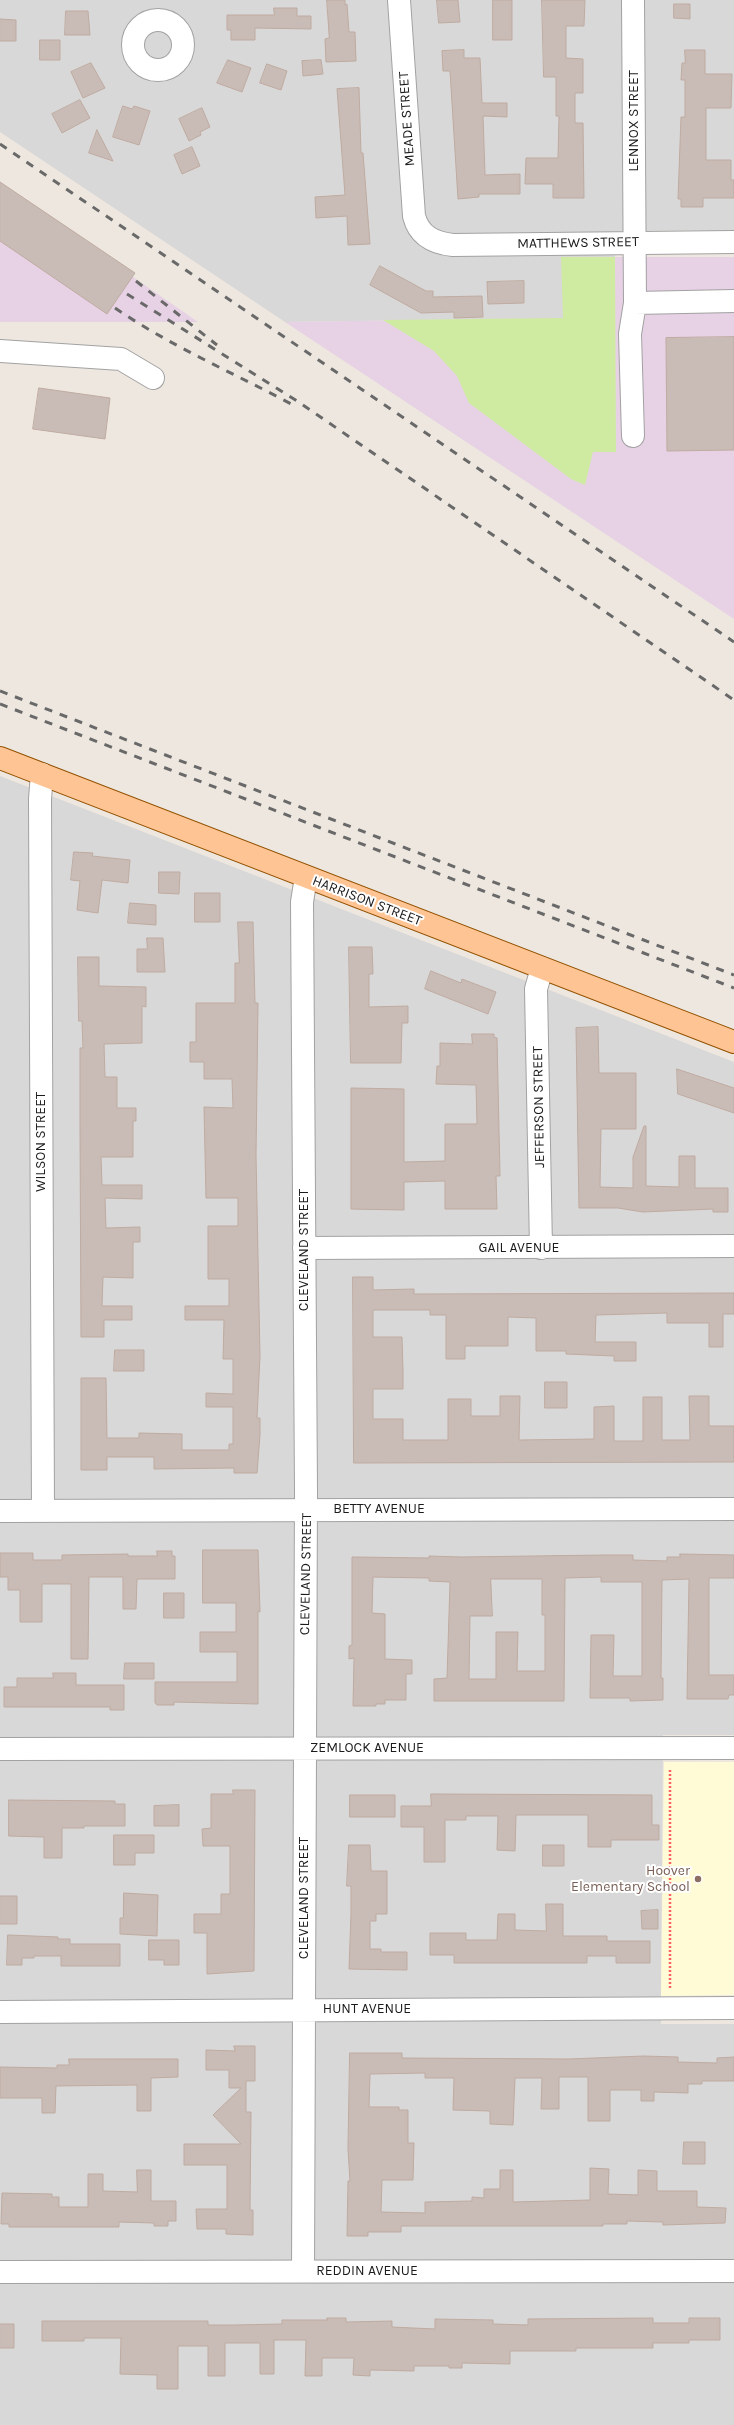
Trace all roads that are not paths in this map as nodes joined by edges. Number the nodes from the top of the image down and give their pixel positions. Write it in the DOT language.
graph roads {
  1 [pos="398,0"];
  2 [pos="633,0"];
  3 [pos="425,235"];
  4 [pos="634,242"];
  5 [pos="734,242"];
  6 [pos="734,301"];
  7 [pos="635,303"];
  8 [pos="0,350"];
  9 [pos="153,378"];
  10 [pos="633,436"];
  11 [pos="0,758"];
  12 [pos="42,774"];
  13 [pos="306,877"];
  14 [pos="542,968"];
  15 [pos="734,1042"];
  16 [pos="734,1246"];
  17 [pos="304,1248"];
  18 [pos="541,1248"];
  19 [pos="306,1509"];
  20 [pos="734,1509"];
  21 [pos="0,1511"];
  22 [pos="43,1511"];
  23 [pos="304,1748"];
  24 [pos="734,1748"];
  25 [pos="0,1749"];
  26 [pos="734,2008"];
  27 [pos="305,2009"];
  28 [pos="0,2012"];
  29 [pos="303,2271"];
  30 [pos="734,2271"];
  31 [pos="0,2272"];
  1 -- 3 [label="street, MEADE STREET"];
  2 -- 4 [label="street, LENNOX STREET"];
  3 -- 4 [label="street, MATTHEWS STREET"];
  4 -- 5 [label="street, MATTHEWS STREET"];
  4 -- 7 [label="street, LENNOX STREET"];
  6 -- 7 [label="street"];
  7 -- 10 [label="street, LENNOX STREET"];
  8 -- 9 [label="street"];
  11 -- 12 [label="main road, HARRISON STREET"];
  12 -- 13 [label="main road, HARRISON STREET"];
  12 -- 22 [label="street, WILSON STREET"];
  13 -- 14 [label="main road, HARRISON STREET"];
  13 -- 17 [label="street, CLEVELAND STREET"];
  14 -- 15 [label="main road, HARRISON STREET"];
  14 -- 18 [label="street, JEFFERSON STREET"];
  16 -- 18 [label="street, GAIL AVENUE"];
  17 -- 18 [label="street, GAIL AVENUE"];
  17 -- 19 [label="street, CLEVELAND STREET"];
  19 -- 20 [label="street, BETTY AVENUE"];
  19 -- 22 [label="street, BETTY AVENUE"];
  19 -- 23 [label="street, CLEVELAND STREET"];
  21 -- 22 [label="street, BETTY AVENUE"];
  23 -- 24 [label="street, ZEMLOCK AVENUE"];
  23 -- 25 [label="street, ZEMLOCK AVENUE"];
  23 -- 27 [label="street, CLEVELAND STREET"];
  26 -- 27 [label="street, HUNT AVENUE"];
  27 -- 28 [label="street, HUNT AVENUE"];
  27 -- 29 [label="street, CLEVELAND STREET"];
  29 -- 30 [label="street, REDDIN AVENUE"];
  29 -- 31 [label="street, REDDIN AVENUE"];
}
